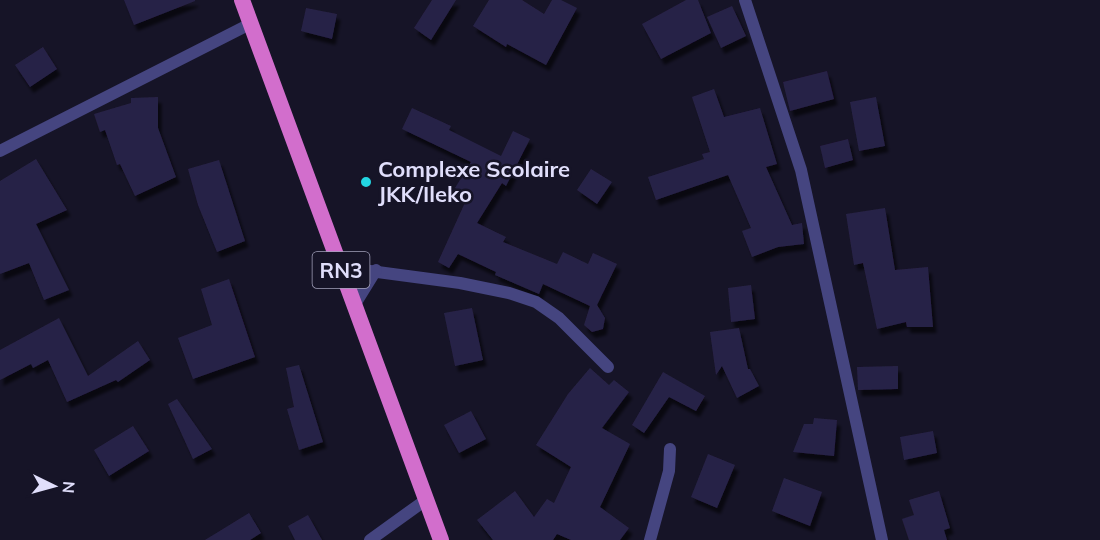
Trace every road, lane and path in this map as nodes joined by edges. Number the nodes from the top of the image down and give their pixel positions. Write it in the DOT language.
graph roads {
  1 [pos="242,0"];
  2 [pos="745,0"];
  3 [pos="250,24"];
  4 [pos="0,151"];
  5 [pos="340,267"];
  6 [pos="376,270"];
  7 [pos="356,304"];
  8 [pos="608,367"];
  9 [pos="670,449"];
  10 [pos="427,499"];
  11 [pos="370,540"];
  12 [pos="441,540"];
  13 [pos="650,540"];
  14 [pos="882,540"];
  1 -- 3 [label="highway, RN3"];
  2 -- 14 [label="street"];
  3 -- 4 [label="street"];
  3 -- 5 [label="highway, RN3"];
  5 -- 6 [label="street"];
  5 -- 7 [label="highway, RN3"];
  6 -- 7 [label="street"];
  6 -- 8 [label="street"];
  7 -- 10 [label="highway, RN3"];
  9 -- 13 [label="street"];
  10 -- 11 [label="street"];
  10 -- 12 [label="highway, RN3"];
}
